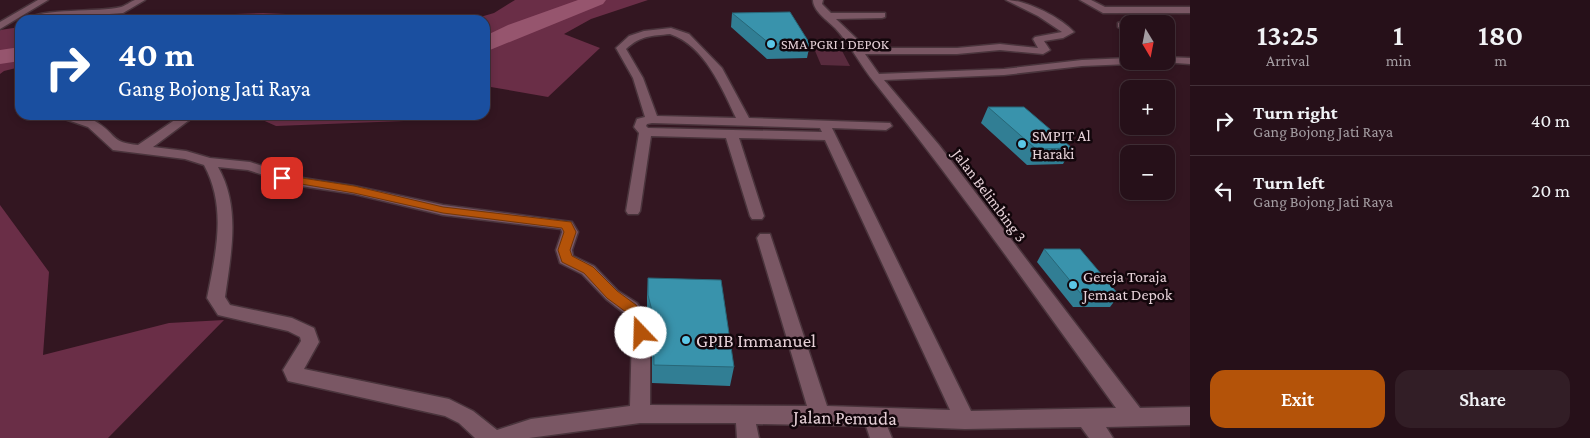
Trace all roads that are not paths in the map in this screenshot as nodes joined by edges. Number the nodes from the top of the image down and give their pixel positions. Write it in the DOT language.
graph roads {
  1 [pos="44,0"];
  2 [pos="141,0"];
  3 [pos="819,0"];
  4 [pos="1010,0"];
  5 [pos="1084,0"];
  6 [pos="1190,10"];
  7 [pos="24,15"];
  8 [pos="58,15"];
  9 [pos="882,15"];
  10 [pos="827,16"];
  11 [pos="15,20"];
  12 [pos="0,26"];
  13 [pos="859,51"];
  14 [pos="1120,62"];
  15 [pos="876,78"];
  16 [pos="652,119"];
  17 [pos="83,120"];
  18 [pos="183,120"];
  19 [pos="744,121"];
  20 [pos="886,126"];
  21 [pos="827,130"];
  22 [pos="645,132"];
  23 [pos="731,134"];
  24 [pos="140,150"];
  25 [pos="209,162"];
  26 [pos="633,211"];
  27 [pos="757,216"];
  28 [pos="765,238"];
  29 [pos="640,414"];
  30 [pos="820,415"];
  31 [pos="745,416"];
  32 [pos="1134,416"];
  33 [pos="1190,416"];
  34 [pos="873,417"];
  35 [pos="1087,419"];
  36 [pos="966,420"];
  37 [pos="490,438"];
  38 [pos="502,438"];
  39 [pos="748,438"];
  40 [pos="881,438"];
  41 [pos="1102,438"];
  1 -- 7 [label="street"];
  2 -- 8 [label="street"];
  3 -- 10 [label="street, Jalan Belimbing 3"];
  4 -- 13 [label="street"];
  5 -- 6 [label="street"];
  9 -- 10 [label="street"];
  10 -- 13 [label="street, Jalan Belimbing 3"];
  11 -- 12 [label="street"];
  13 -- 15 [label="street, Jalan Belimbing 3"];
  14 -- 15 [label="street"];
  15 -- 32 [label="street, Jalan Belimbing 3"];
  16 -- 19 [label="street"];
  16 -- 19 [label="street"];
  16 -- 22 [label="street"];
  17 -- 24 [label="street"];
  18 -- 24 [label="street"];
  19 -- 21 [label="street"];
  20 -- 21 [label="street"];
  21 -- 23 [label="street"];
  21 -- 36 [label="street"];
  22 -- 23 [label="street"];
  22 -- 26 [label="street"];
  23 -- 27 [label="street"];
  24 -- 25 [label="street"];
  25 -- 29 [label="street"];
  25 -- 37 [label="street"];
  28 -- 30 [label="street"];
  29 -- 31 [label="street, Jalan Pemuda"];
  29 -- 38 [label="street, Jalan Pemuda"];
  30 -- 31 [label="street, Jalan Pemuda"];
  30 -- 34 [label="street, Jalan Pemuda"];
  31 -- 39 [label="street"];
  32 -- 33 [label="street, Jalan Pemuda"];
  32 -- 35 [label="street, Jalan Pemuda"];
  34 -- 36 [label="street, Jalan Pemuda"];
  34 -- 40 [label="street"];
  35 -- 36 [label="street, Jalan Pemuda"];
  35 -- 41 [label="street"];
}
